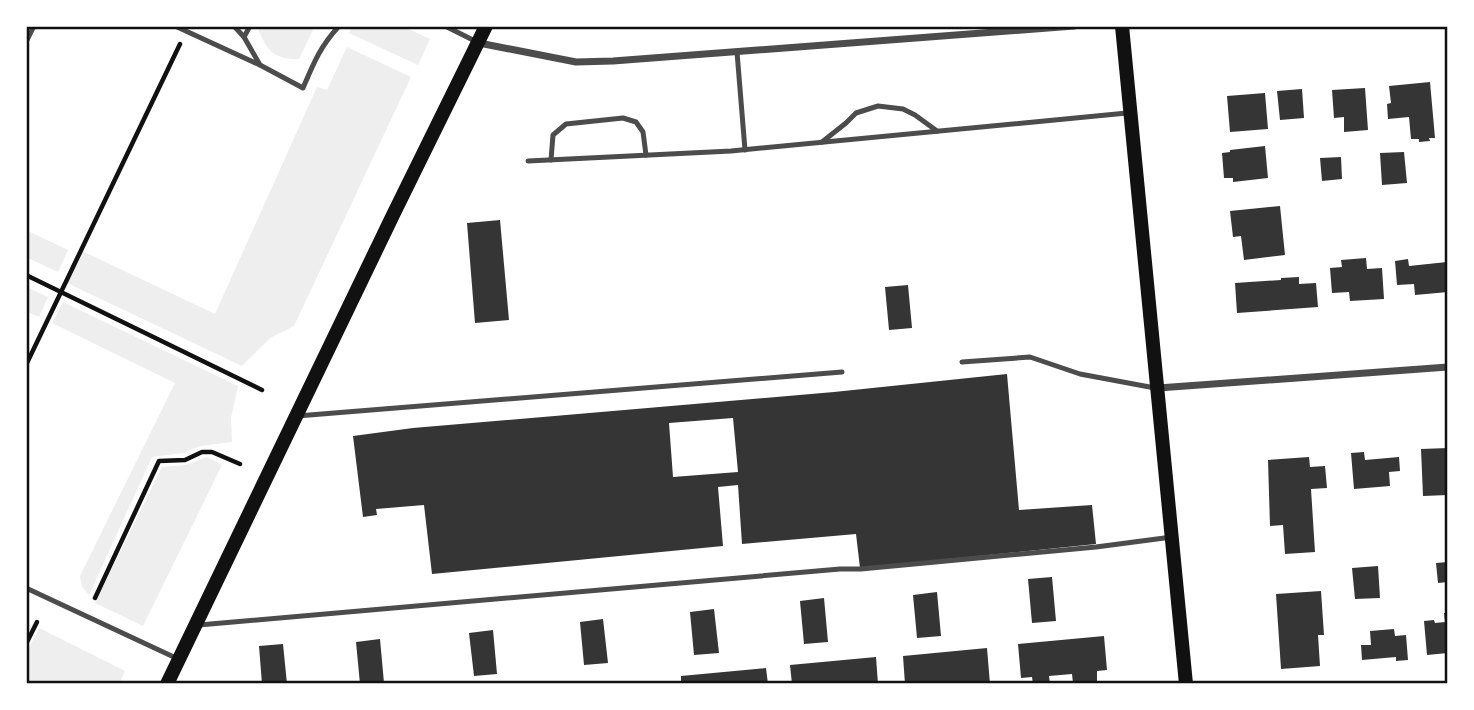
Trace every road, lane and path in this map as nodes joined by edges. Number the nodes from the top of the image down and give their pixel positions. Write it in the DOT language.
graph roads {
  1 [pos="34,26"];
  2 [pos="176,26"];
  3 [pos="234,26"];
  4 [pos="250,26"];
  5 [pos="339,26"];
  6 [pos="445,26"];
  7 [pos="486,26"];
  8 [pos="1074,26"];
  9 [pos="1122,26"];
  10 [pos="186,31"];
  11 [pos="244,37"];
  12 [pos="26,42"];
  13 [pos="478,43"];
  14 [pos="737,52"];
  15 [pos="260,65"];
  16 [pos="1130,113"];
  17 [pos="937,131"];
  18 [pos="821,142"];
  19 [pos="745,150"];
  20 [pos="646,155"];
  21 [pos="551,160"];
  22 [pos="528,161"];
  23 [pos="26,275"];
  24 [pos="62,291"];
  25 [pos="962,362"];
  26 [pos="26,365"];
  27 [pos="1448,367"];
  28 [pos="842,372"];
  29 [pos="1158,388"];
  30 [pos="262,390"];
  31 [pos="297,416"];
  32 [pos="240,464"];
  33 [pos="1172,537"];
  34 [pos="26,588"];
  35 [pos="95,598"];
  36 [pos="37,622"];
  37 [pos="196,626"];
  38 [pos="26,644"];
  39 [pos="179,660"];
  40 [pos="167,684"];
  41 [pos="1186,684"];
  1 -- 12 [label="lane"];
  2 -- 10 [label="lane"];
  3 -- 11 [label="lane"];
  4 -- 11 [label="lane"];
  5 -- 15 [label="lane"];
  6 -- 13 [label="lane"];
  7 -- 13 [label="main road"];
  8 -- 14 [label="street"];
  9 -- 16 [label="main road"];
  10 -- 15 [label="lane"];
  10 -- 24 [label="path"];
  11 -- 15 [label="lane"];
  13 -- 14 [label="street"];
  13 -- 31 [label="main road"];
  14 -- 19 [label="lane"];
  16 -- 17 [label="lane"];
  16 -- 29 [label="main road"];
  17 -- 18 [label="lane"];
  17 -- 18 [label="lane"];
  18 -- 19 [label="lane"];
  19 -- 20 [label="lane"];
  20 -- 21 [label="lane"];
  20 -- 21 [label="lane"];
  21 -- 22 [label="lane"];
  23 -- 24 [label="path"];
  24 -- 26 [label="path"];
  24 -- 30 [label="path"];
  25 -- 29 [label="lane"];
  27 -- 29 [label="street"];
  28 -- 31 [label="lane"];
  29 -- 33 [label="main road"];
  31 -- 37 [label="main road"];
  32 -- 35 [label="path"];
  33 -- 37 [label="lane"];
  33 -- 41 [label="main road"];
  34 -- 39 [label="lane"];
  36 -- 38 [label="path"];
  37 -- 39 [label="main road"];
  39 -- 40 [label="main road"];
}
